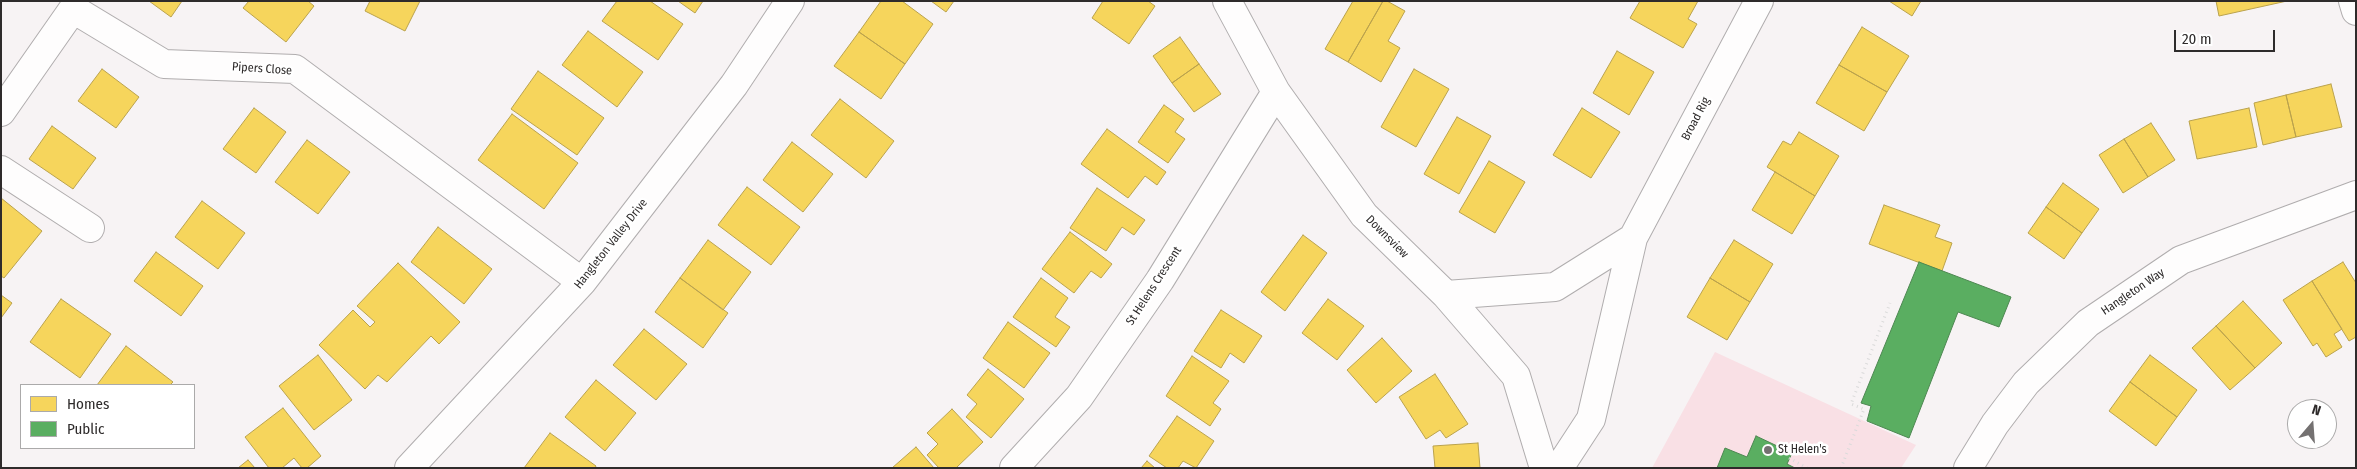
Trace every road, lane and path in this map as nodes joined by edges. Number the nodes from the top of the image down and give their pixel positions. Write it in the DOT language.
graph roads {
  1 [pos="790,1"];
  2 [pos="1759,1"];
  3 [pos="2353,1"];
  4 [pos="1231,2"];
  5 [pos="2356,11"];
  6 [pos="1276,92"];
  7 [pos="1,112"];
  8 [pos="1,170"];
  9 [pos="2356,195"];
  10 [pos="90,228"];
  11 [pos="1633,238"];
  12 [pos="582,282"];
  13 [pos="1446,295"];
  14 [pos="1890,303"];
  15 [pos="1790,458"];
  16 [pos="409,468"];
  17 [pos="1014,468"];
  18 [pos="1544,468"];
  19 [pos="1559,468"];
  20 [pos="1808,468"];
  21 [pos="1842,468"];
  22 [pos="1968,468"];
  1 -- 12 [label="street, Hangleton Valley Drive"];
  2 -- 11 [label="street, Broad Rig"];
  3 -- 5 [label="street"];
  4 -- 6 [label="street, Downsview"];
  6 -- 13 [label="street, Downsview"];
  6 -- 17 [label="street, St Helens Crescent"];
  7 -- 12 [label="street, Pipers Close"];
  8 -- 10 [label="street"];
  9 -- 22 [label="street, Hangleton Way"];
  11 -- 13 [label="street, Broad Rig"];
  11 -- 19 [label="street, Broad Rig"];
  12 -- 16 [label="street, Hangleton Valley Drive"];
  13 -- 18 [label="street, Downsview"];
  14 -- 21 [label="path"];
  15 -- 20 [label="path"];
}
